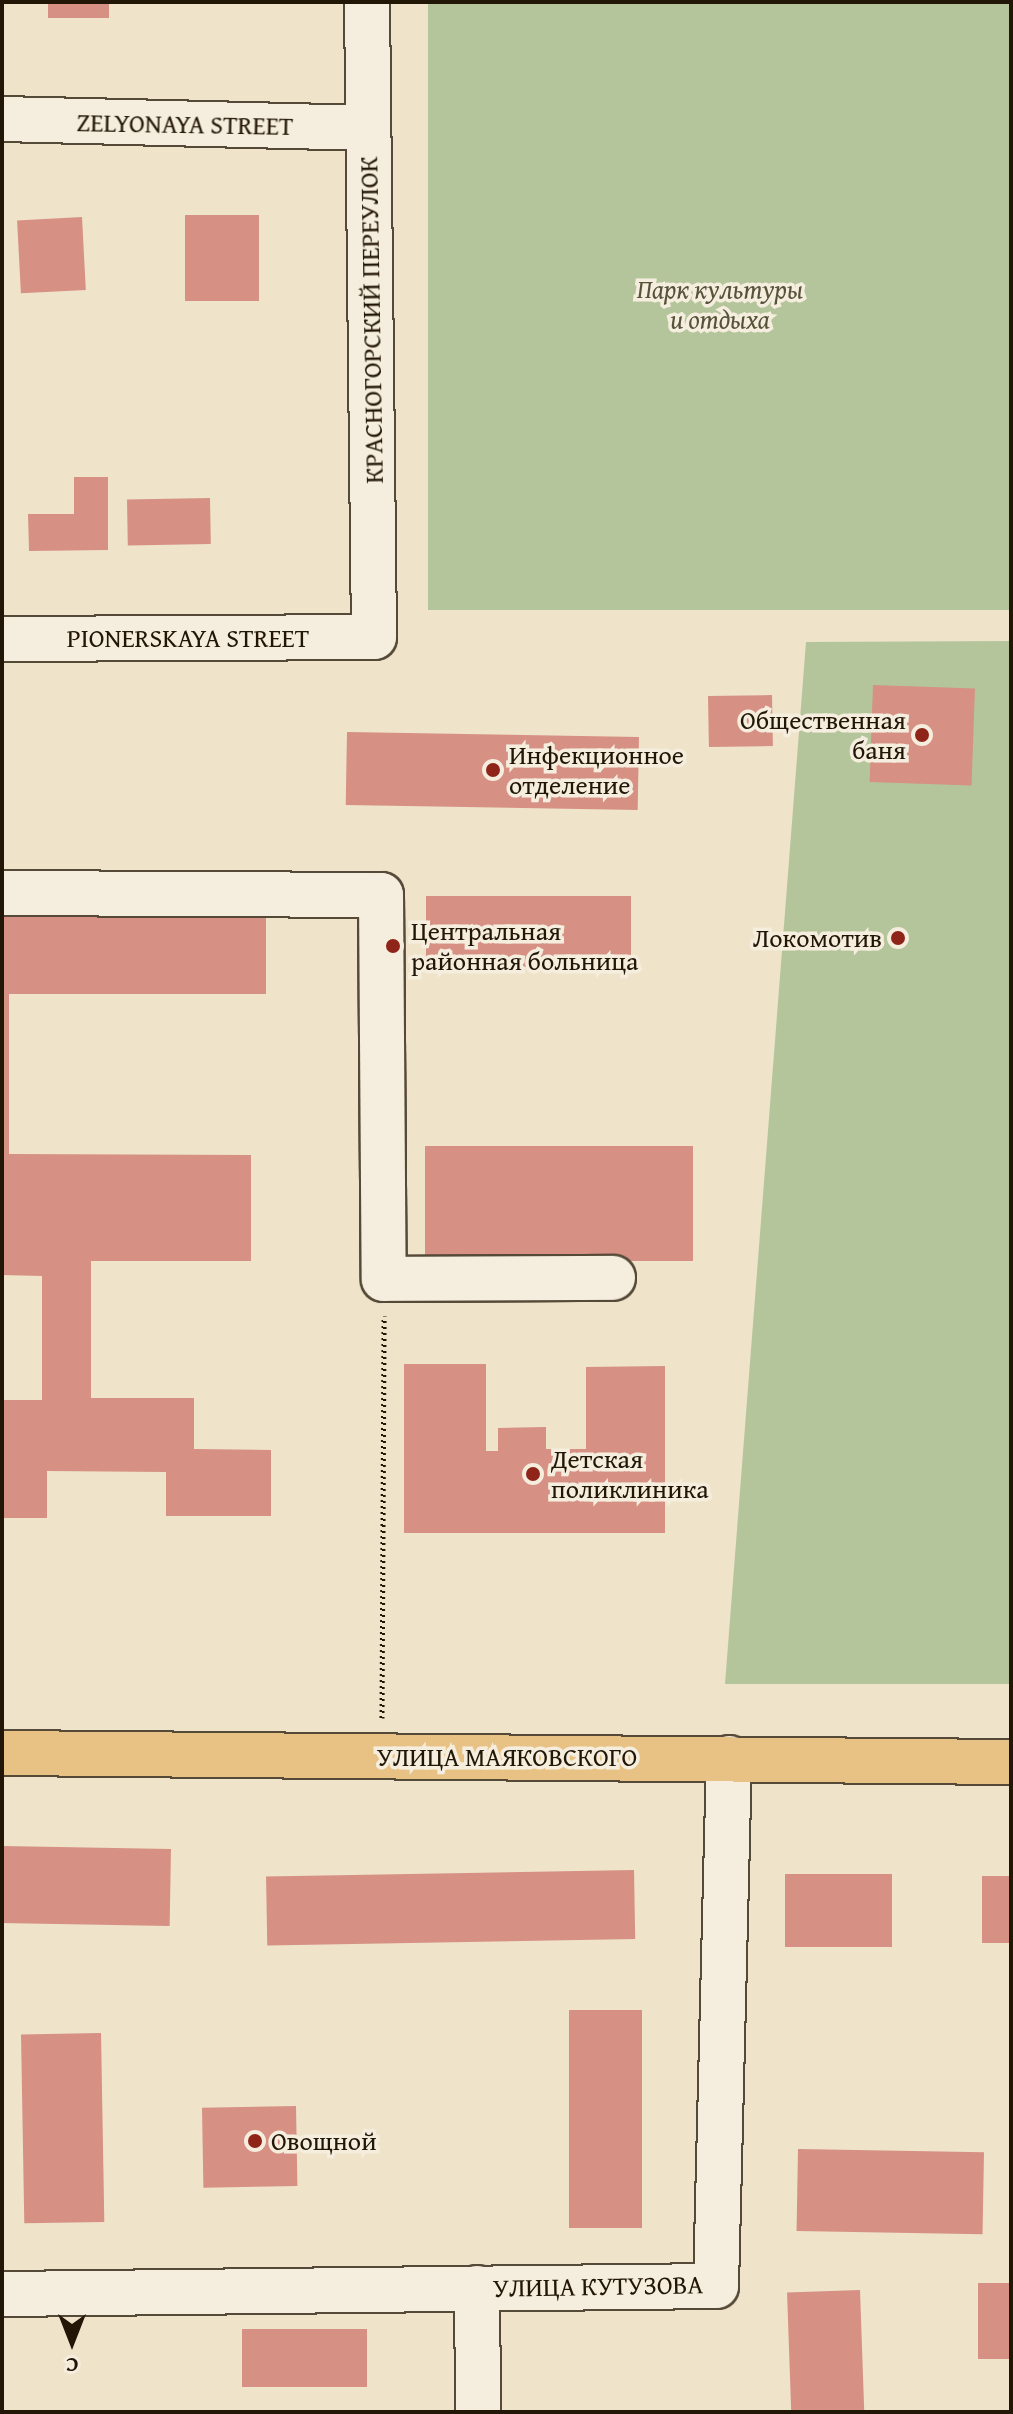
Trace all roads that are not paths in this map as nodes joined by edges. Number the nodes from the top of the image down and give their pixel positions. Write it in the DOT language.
graph roads {
  1 [pos="367,2"];
  2 [pos="2,119"];
  3 [pos="368,128"];
  4 [pos="374,637"];
  5 [pos="2,639"];
  6 [pos="2,893"];
  7 [pos="613,1278"];
  8 [pos="2,1753"];
  9 [pos="729,1758"];
  10 [pos="1011,1762"];
  11 [pos="477,2288"];
  12 [pos="2,2294"];
  13 [pos="478,2412"];
  1 -- 3 [label="street, КРАСНОГОРСКИЙ ПЕРЕУЛОК"];
  2 -- 3 [label="street, ZELYONAYA STREET"];
  3 -- 4 [label="street, КРАСНОГОРСКИЙ ПЕРЕУЛОК"];
  4 -- 5 [label="street, PIONERSKAYA STREET"];
  6 -- 7 [label="street"];
  8 -- 9 [label="main road, УЛИЦА МАЯКОВСКОГО"];
  9 -- 10 [label="main road, УЛИЦА МАЯКОВСКОГО"];
  9 -- 11 [label="street, УЛИЦА КУТУЗОВА"];
  11 -- 12 [label="street, УЛИЦА КУТУЗОВА"];
  11 -- 13 [label="street"];
}
